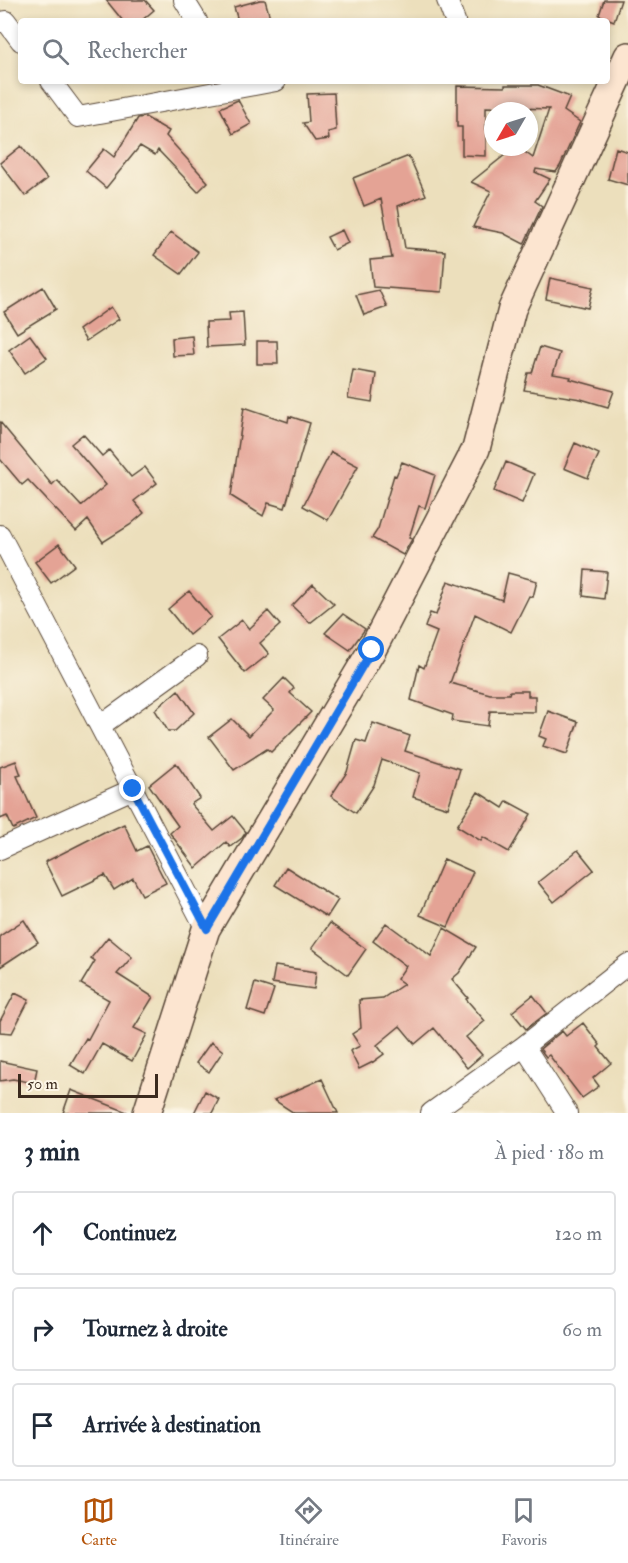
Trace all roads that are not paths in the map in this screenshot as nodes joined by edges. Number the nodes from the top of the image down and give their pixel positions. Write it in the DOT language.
graph roads {
  1 [pos="184,0"];
  2 [pos="447,0"];
  3 [pos="195,18"];
  4 [pos="454,18"];
  5 [pos="0,22"];
  6 [pos="18,37"];
  7 [pos="628,56"];
  8 [pos="612,81"];
  9 [pos="53,84"];
  10 [pos="235,84"];
  11 [pos="0,535"];
  12 [pos="197,656"];
  13 [pos="100,726"];
  14 [pos="133,789"];
  15 [pos="0,849"];
  16 [pos="207,929"];
  17 [pos="628,964"];
  18 [pos="524,1046"];
  19 [pos="147,1113"];
  20 [pos="431,1113"];
  21 [pos="567,1113"];
  1 -- 3 [label="street"];
  2 -- 4 [label="street"];
  5 -- 6 [label="street"];
  7 -- 8 [label="main road"];
  8 -- 16 [label="main road"];
  9 -- 10 [label="street"];
  11 -- 13 [label="street"];
  12 -- 13 [label="street"];
  13 -- 14 [label="street"];
  14 -- 15 [label="street"];
  14 -- 16 [label="street"];
  16 -- 19 [label="main road"];
  17 -- 18 [label="street"];
  18 -- 20 [label="street"];
  18 -- 21 [label="street"];
}
